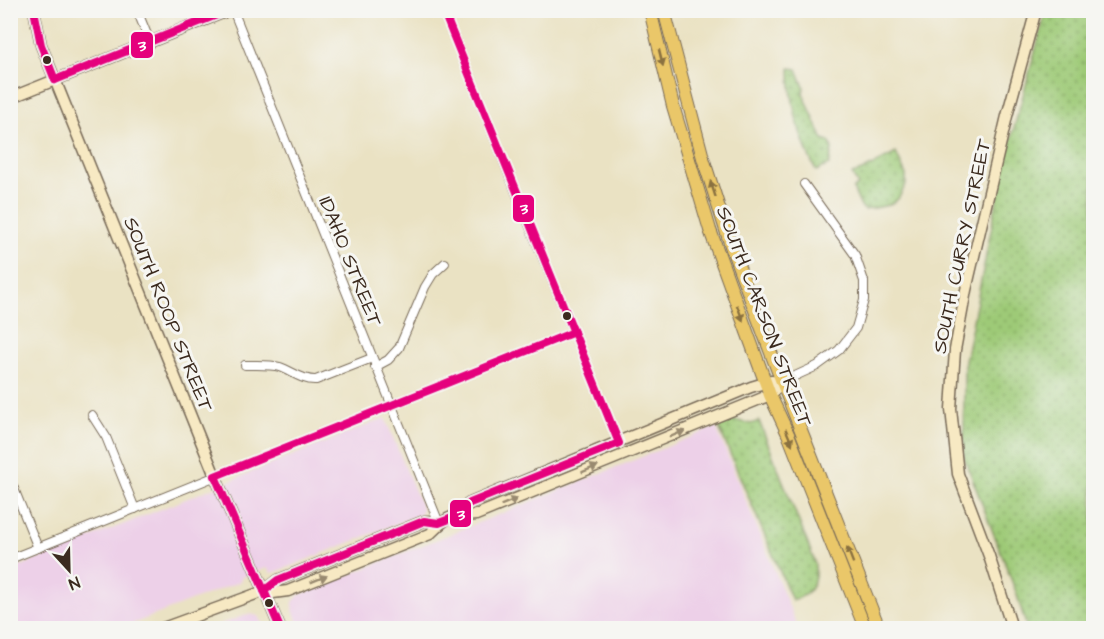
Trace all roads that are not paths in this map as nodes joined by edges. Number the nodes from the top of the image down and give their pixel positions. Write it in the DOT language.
graph roads {
  1 [pos="34,10"];
  2 [pos="137,10"];
  3 [pos="231,10"];
  4 [pos="444,10"];
  5 [pos="650,10"];
  6 [pos="664,10"];
  7 [pos="1036,10"];
  8 [pos="150,42"];
  9 [pos="55,80"];
  10 [pos="10,98"];
  11 [pos="804,184"];
  12 [pos="445,263"];
  13 [pos="574,332"];
  14 [pos="372,358"];
  15 [pos="245,365"];
  16 [pos="375,367"];
  17 [pos="782,382"];
  18 [pos="768,389"];
  19 [pos="391,406"];
  20 [pos="92,416"];
  21 [pos="619,443"];
  22 [pos="215,476"];
  23 [pos="10,479"];
  24 [pos="135,509"];
  25 [pos="460,515"];
  26 [pos="439,523"];
  27 [pos="38,548"];
  28 [pos="10,559"];
  29 [pos="862,586"];
  30 [pos="264,591"];
  31 [pos="849,591"];
  32 [pos="162,628"];
  33 [pos="280,628"];
  34 [pos="865,628"];
  35 [pos="879,628"];
  36 [pos="1012,628"];
  1 -- 9 [label="street, SOUTH ROOP STREET"];
  2 -- 8 [label="street"];
  3 -- 8 [label="street"];
  3 -- 14 [label="street, IDAHO STREET"];
  4 -- 13 [label="street"];
  5 -- 18 [label="main road, SOUTH CARSON STREET, one-way"];
  17 -- 6 [label="main road, SOUTH CARSON STREET, one-way"];
  7 -- 36 [label="street, SOUTH CURRY STREET"];
  8 -- 9 [label="street"];
  9 -- 10 [label="street"];
  9 -- 22 [label="street, SOUTH ROOP STREET"];
  11 -- 17 [label="street"];
  12 -- 16 [label="street"];
  13 -- 19 [label="street"];
  13 -- 21 [label="street"];
  14 -- 15 [label="street"];
  14 -- 16 [label="street, IDAHO STREET"];
  16 -- 19 [label="street, IDAHO STREET"];
  17 -- 18 [label="street"];
  29 -- 17 [label="main road, SOUTH CARSON STREET, one-way"];
  18 -- 21 [label="street"];
  25 -- 18 [label="street, one-way"];
  18 -- 31 [label="main road, SOUTH CARSON STREET, one-way"];
  19 -- 22 [label="street"];
  19 -- 26 [label="street, IDAHO STREET"];
  20 -- 24 [label="street"];
  21 -- 25 [label="street"];
  22 -- 24 [label="street"];
  22 -- 30 [label="street, SOUTH ROOP STREET"];
  23 -- 27 [label="street"];
  24 -- 27 [label="street"];
  25 -- 26 [label="street"];
  26 -- 30 [label="street"];
  27 -- 28 [label="street"];
  29 -- 31 [label="main road"];
  29 -- 35 [label="main road, SOUTH CARSON STREET"];
  30 -- 32 [label="street"];
  30 -- 33 [label="street, SOUTH ROOP STREET"];
  31 -- 34 [label="main road, SOUTH CARSON STREET"];
}
